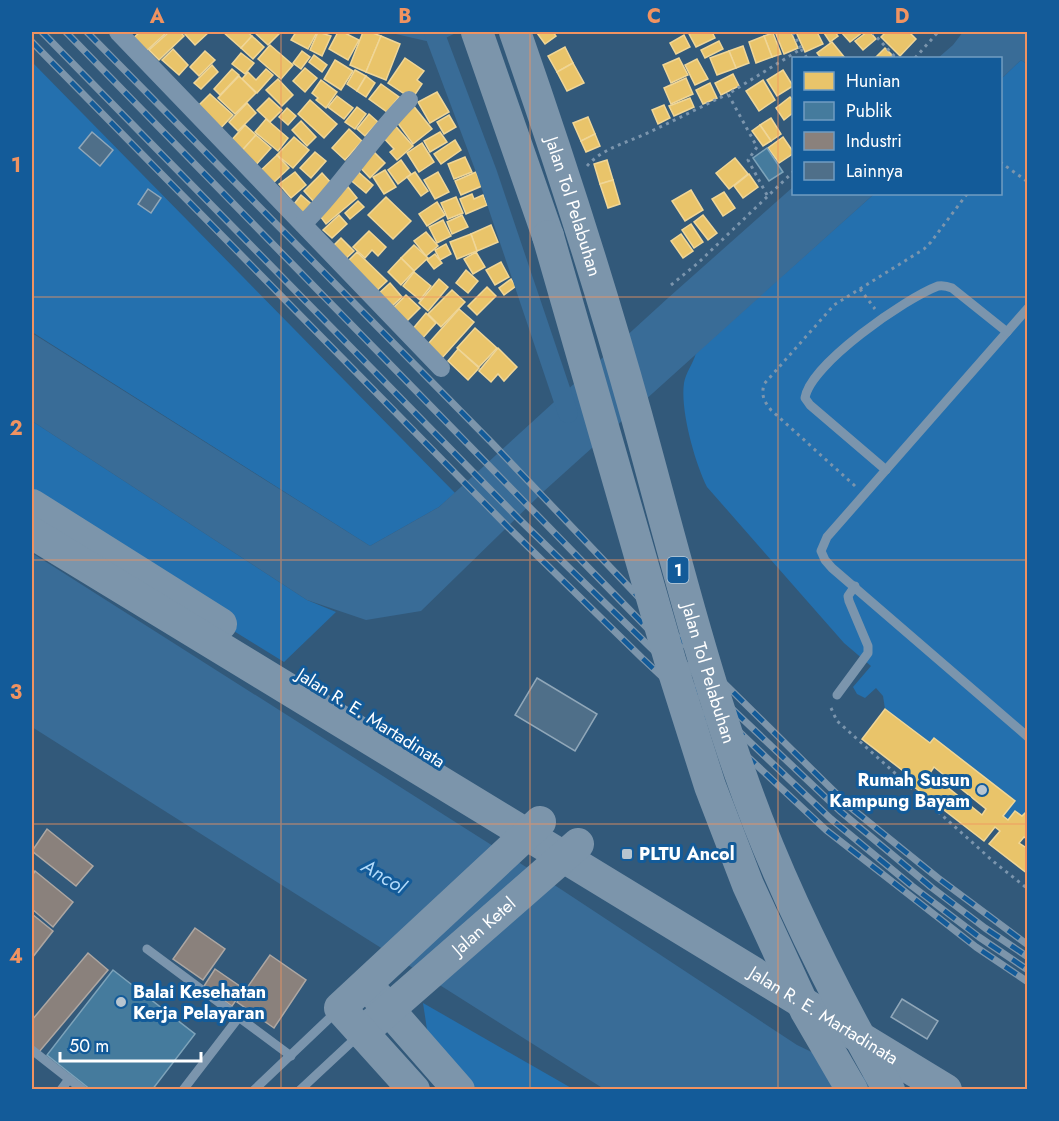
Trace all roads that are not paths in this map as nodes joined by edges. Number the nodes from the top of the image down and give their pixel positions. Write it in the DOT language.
graph roads {
  1 [pos="118,32"];
  2 [pos="477,32"];
  3 [pos="515,32"];
  4 [pos="409,100"];
  5 [pos="303,224"];
  6 [pos="1028,308"];
  7 [pos="1007,332"];
  8 [pos="441,368"];
  9 [pos="886,470"];
  10 [pos="32,505"];
  11 [pos="32,533"];
  12 [pos="855,586"];
  13 [pos="837,694"];
  14 [pos="1028,737"];
  15 [pos="527,834"];
  16 [pos="564,857"];
  17 [pos="147,949"];
  18 [pos="366,984"];
  19 [pos="340,1008"];
  20 [pos="388,1009"];
  21 [pos="239,1017"];
  22 [pos="362,1033"];
  23 [pos="32,1050"];
  24 [pos="291,1056"];
  25 [pos="69,1079"];
  26 [pos="61,1089"];
  27 [pos="83,1089"];
  28 [pos="183,1089"];
  29 [pos="254,1089"];
  30 [pos="300,1089"];
  31 [pos="414,1089"];
  32 [pos="459,1089"];
  33 [pos="852,1089"];
  34 [pos="889,1089"];
  35 [pos="946,1089"];
  1 -- 5 [label="street"];
  2 -- 33 [label="highway, Jalan Tol Pelabuhan / 1, bridge"];
  3 -- 34 [label="highway, Jalan Tol Pelabuhan / 1, bridge"];
  4 -- 5 [label="street"];
  5 -- 8 [label="street"];
  6 -- 7 [label="lane"];
  7 -- 9 [label="lane"];
  7 -- 9 [label="lane"];
  9 -- 12 [label="lane"];
  10 -- 15 [label="highway, Jalan R. E. Martadinata"];
  11 -- 15 [label="highway, Jalan R. E. Martadinata"];
  12 -- 13 [label="lane"];
  12 -- 14 [label="lane"];
  15 -- 16 [label="highway, Jalan R. E. Martadinata"];
  15 -- 18 [label="highway, Jalan Ketel"];
  16 -- 20 [label="highway, Jalan Ketel"];
  16 -- 35 [label="highway, Jalan R. E. Martadinata"];
  17 -- 21 [label="lane"];
  18 -- 19 [label="highway, Jalan Ketel"];
  18 -- 20 [label="highway"];
  19 -- 22 [label="highway"];
  19 -- 24 [label="lane"];
  20 -- 22 [label="highway, Jalan Ketel"];
  20 -- 32 [label="highway"];
  21 -- 24 [label="lane"];
  21 -- 28 [label="lane"];
  22 -- 30 [label="lane"];
  22 -- 31 [label="highway"];
  23 -- 25 [label="lane"];
  24 -- 29 [label="lane"];
  25 -- 26 [label="lane"];
  25 -- 27 [label="lane"];
}
